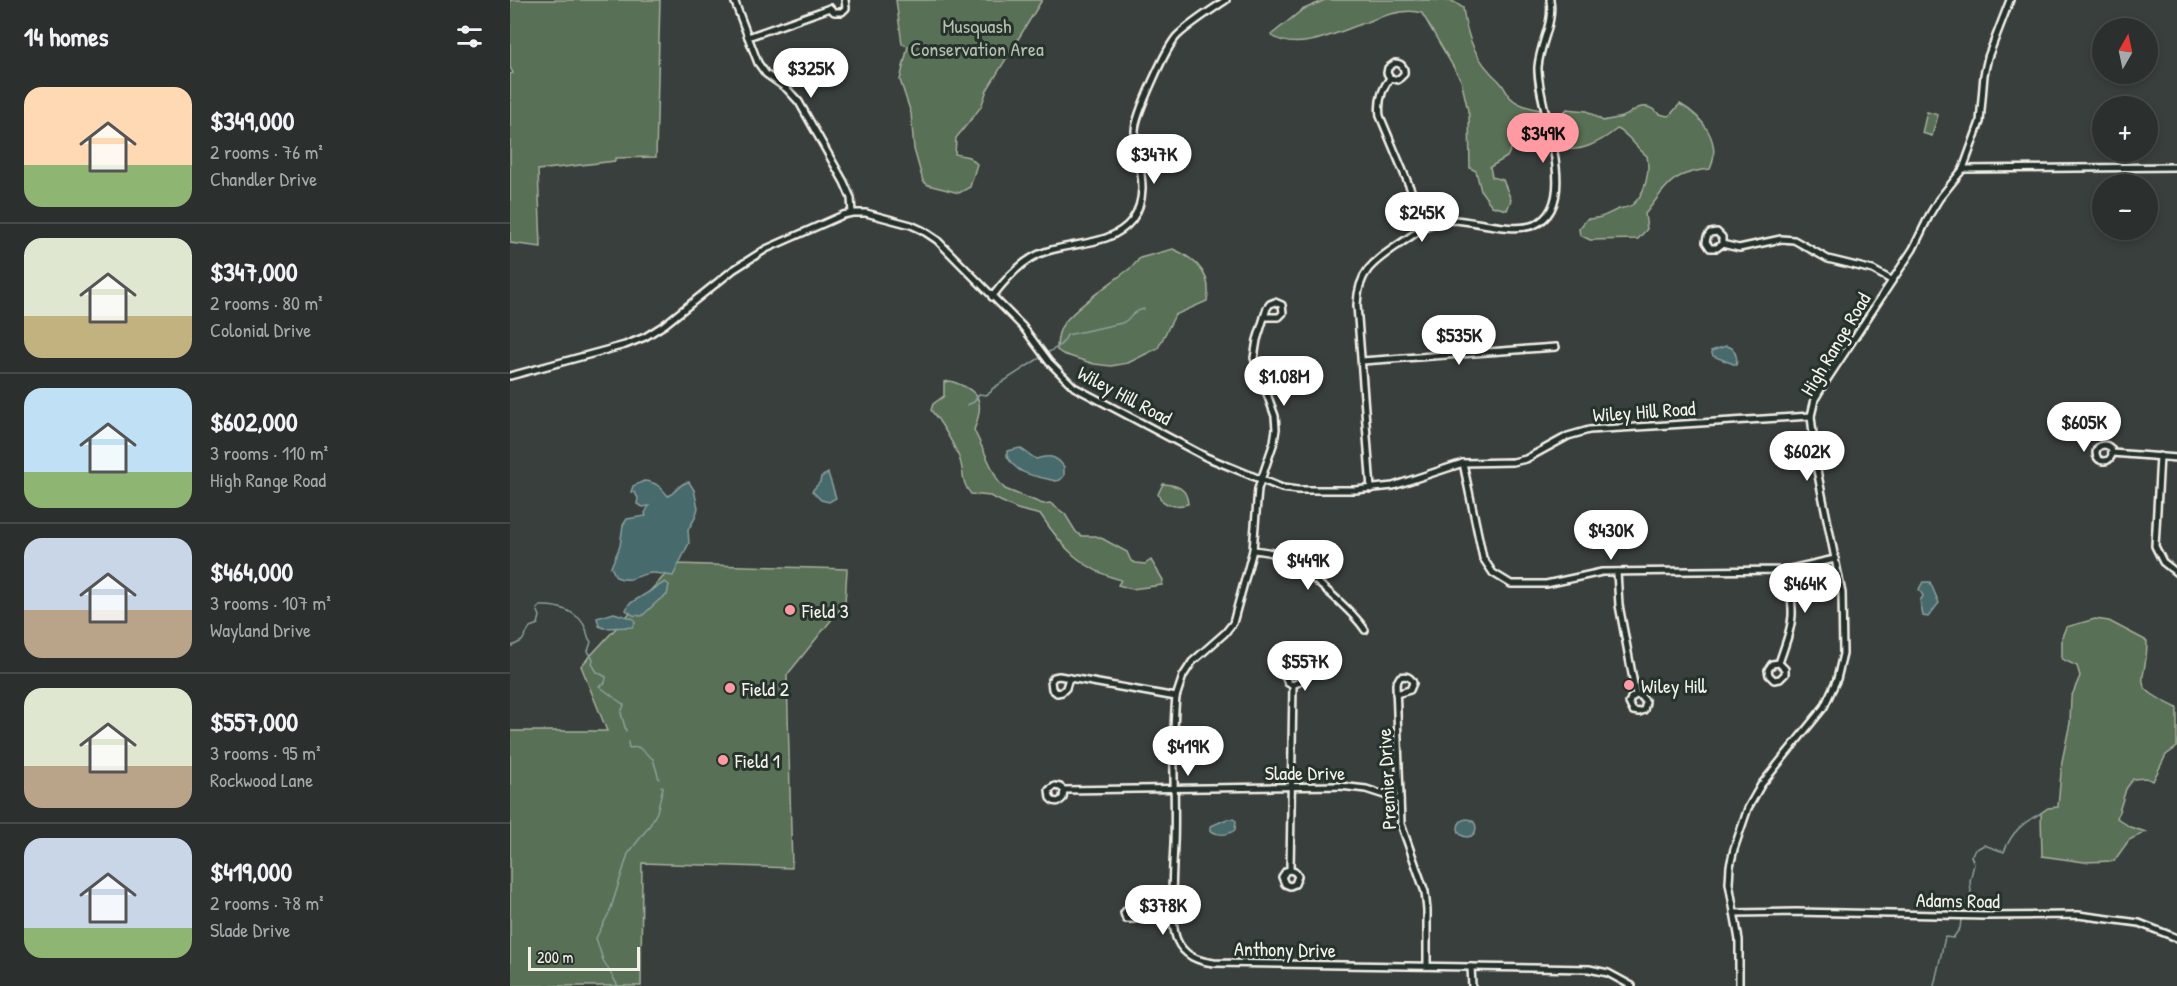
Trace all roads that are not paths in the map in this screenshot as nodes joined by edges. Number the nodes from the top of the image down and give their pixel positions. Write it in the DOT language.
graph roads {
  1 [pos="734,0"];
  2 [pos="831,0"];
  3 [pos="845,0"];
  4 [pos="1226,0"];
  5 [pos="1550,0"];
  6 [pos="2010,0"];
  7 [pos="830,8"];
  8 [pos="748,37"];
  9 [pos="1390,78"];
  10 [pos="2177,167"];
  11 [pos="1963,169"];
  12 [pos="852,213"];
  13 [pos="1426,226"];
  14 [pos="1722,244"];
  15 [pos="1891,279"];
  16 [pos="992,297"];
  17 [pos="1264,317"];
  18 [pos="1556,347"];
  19 [pos="1362,361"];
  20 [pos="510,375"];
  21 [pos="1811,416"];
  22 [pos="2112,453"];
  23 [pos="2160,456"];
  24 [pos="2177,458"];
  25 [pos="1463,463"];
  26 [pos="1260,480"];
  27 [pos="1371,489"];
  28 [pos="1253,550"];
  29 [pos="1835,559"];
  30 [pos="1786,570"];
  31 [pos="1617,572"];
  32 [pos="2177,573"];
  33 [pos="1365,630"];
  34 [pos="1779,663"];
  35 [pos="1069,678"];
  36 [pos="1293,685"];
  37 [pos="1396,694"];
  38 [pos="1636,695"];
  39 [pos="1176,697"];
  40 [pos="1292,787"];
  41 [pos="1174,789"];
  42 [pos="1064,790"];
  43 [pos="1400,800"];
  44 [pos="1290,870"];
  45 [pos="1137,907"];
  46 [pos="1173,907"];
  47 [pos="1734,913"];
  48 [pos="2177,938"];
  49 [pos="1427,966"];
  50 [pos="1471,967"];
  51 [pos="1618,978"];
  52 [pos="1472,986"];
  53 [pos="1615,986"];
  54 [pos="1632,986"];
  55 [pos="1739,986"];
  1 -- 8 [label="street"];
  2 -- 7 [label="street"];
  3 -- 7 [label="street"];
  4 -- 16 [label="street"];
  5 -- 13 [label="street"];
  6 -- 11 [label="street, High Range Road"];
  7 -- 8 [label="street"];
  8 -- 12 [label="street"];
  9 -- 13 [label="street"];
  10 -- 11 [label="street"];
  11 -- 15 [label="street, High Range Road"];
  12 -- 16 [label="street, Wiley Hill Road"];
  12 -- 20 [label="street, Wiley Hill Road"];
  13 -- 19 [label="street"];
  14 -- 15 [label="street"];
  15 -- 21 [label="street, High Range Road"];
  16 -- 26 [label="street, Wiley Hill Road"];
  17 -- 26 [label="street, Anthony Drive"];
  18 -- 19 [label="street"];
  19 -- 27 [label="street"];
  21 -- 25 [label="street, Wiley Hill Road"];
  21 -- 29 [label="street, High Range Road"];
  22 -- 23 [label="street"];
  23 -- 24 [label="street"];
  23 -- 32 [label="street"];
  25 -- 27 [label="street, Wiley Hill Road"];
  25 -- 31 [label="street"];
  26 -- 27 [label="street, Wiley Hill Road"];
  26 -- 28 [label="street, Anthony Drive"];
  28 -- 33 [label="street"];
  28 -- 39 [label="street, Anthony Drive"];
  29 -- 30 [label="street"];
  29 -- 47 [label="street, High Range Road"];
  30 -- 31 [label="street"];
  30 -- 34 [label="street"];
  31 -- 38 [label="street"];
  35 -- 39 [label="street"];
  36 -- 40 [label="street"];
  37 -- 43 [label="street, Premier Drive"];
  39 -- 41 [label="street, Anthony Drive"];
  40 -- 41 [label="street, Slade Drive"];
  40 -- 43 [label="street, Slade Drive"];
  40 -- 44 [label="street"];
  41 -- 42 [label="street, Slade Drive"];
  41 -- 46 [label="street, Anthony Drive"];
  43 -- 49 [label="street, Premier Drive"];
  45 -- 46 [label="street"];
  46 -- 49 [label="street, Anthony Drive"];
  47 -- 48 [label="street, Adams Road"];
  47 -- 55 [label="street, High Range Road"];
  49 -- 50 [label="street, Anthony Drive"];
  50 -- 51 [label="street, Anthony Drive"];
  50 -- 52 [label="street"];
  51 -- 53 [label="street"];
  51 -- 54 [label="street, Anthony Drive"];
}
